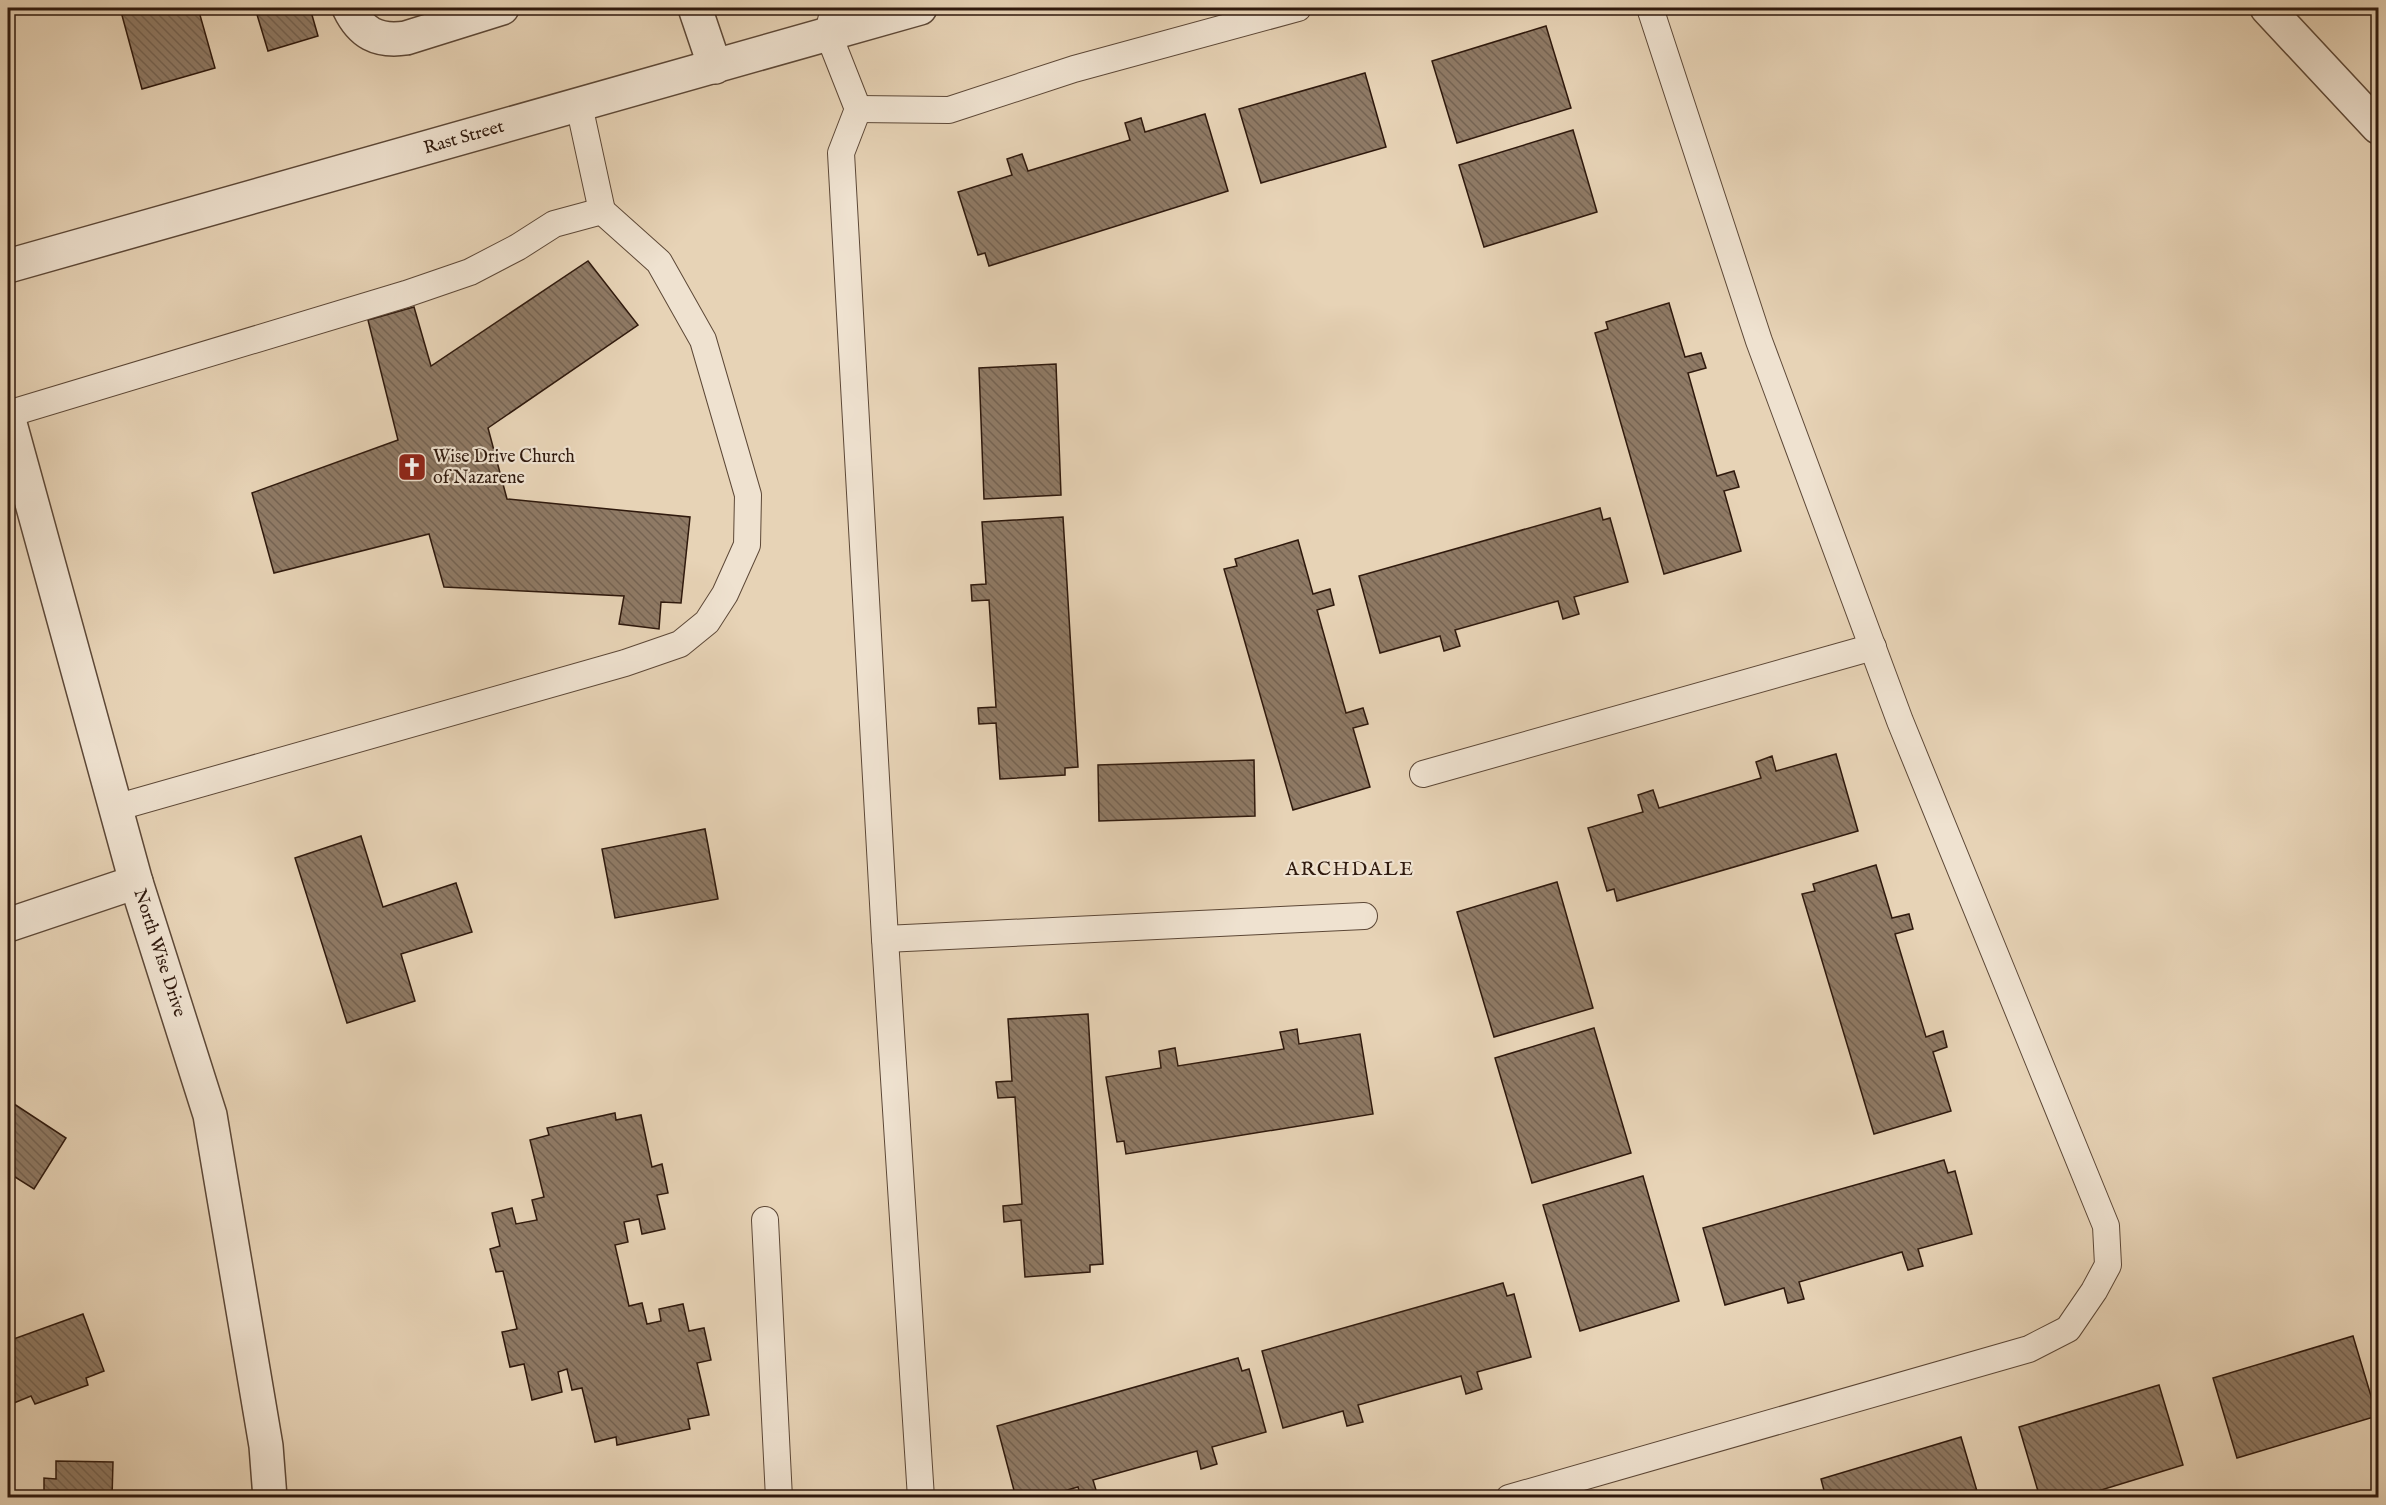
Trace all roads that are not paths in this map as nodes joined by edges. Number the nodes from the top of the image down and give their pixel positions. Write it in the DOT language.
graph roads {
  1 [pos="349,8"];
  2 [pos="501,8"];
  3 [pos="695,8"];
  4 [pos="920,8"];
  5 [pos="1298,8"];
  6 [pos="1650,8"];
  7 [pos="2266,8"];
  8 [pos="831,20"];
  9 [pos="715,67"];
  10 [pos="579,105"];
  11 [pos="858,109"];
  12 [pos="2379,127"];
  13 [pos="602,211"];
  14 [pos="8,266"];
  15 [pos="8,415"];
  16 [pos="1873,647"];
  17 [pos="1423,774"];
  18 [pos="115,808"];
  19 [pos="136,882"];
  20 [pos="1364,916"];
  21 [pos="8,925"];
  22 [pos="885,939"];
  23 [pos="765,1220"];
  24 [pos="270,1497"];
  25 [pos="779,1497"];
  26 [pos="921,1497"];
  27 [pos="1509,1497"];
  1 -- 2 [label="street"];
  3 -- 9 [label="street"];
  4 -- 8 [label="street, Rast Street"];
  5 -- 11 [label="lane"];
  6 -- 16 [label="lane"];
  7 -- 12 [label="street"];
  8 -- 9 [label="street, Rast Street"];
  8 -- 11 [label="lane"];
  9 -- 10 [label="street, Rast Street"];
  10 -- 13 [label="lane"];
  10 -- 14 [label="street, Rast Street"];
  11 -- 22 [label="lane"];
  13 -- 15 [label="lane"];
  13 -- 18 [label="lane"];
  15 -- 18 [label="street, North Wise Drive"];
  16 -- 17 [label="lane"];
  16 -- 27 [label="lane"];
  18 -- 19 [label="street, North Wise Drive"];
  19 -- 21 [label="street"];
  19 -- 24 [label="street, North Wise Drive"];
  20 -- 22 [label="lane"];
  22 -- 26 [label="lane"];
  23 -- 25 [label="lane"];
}
